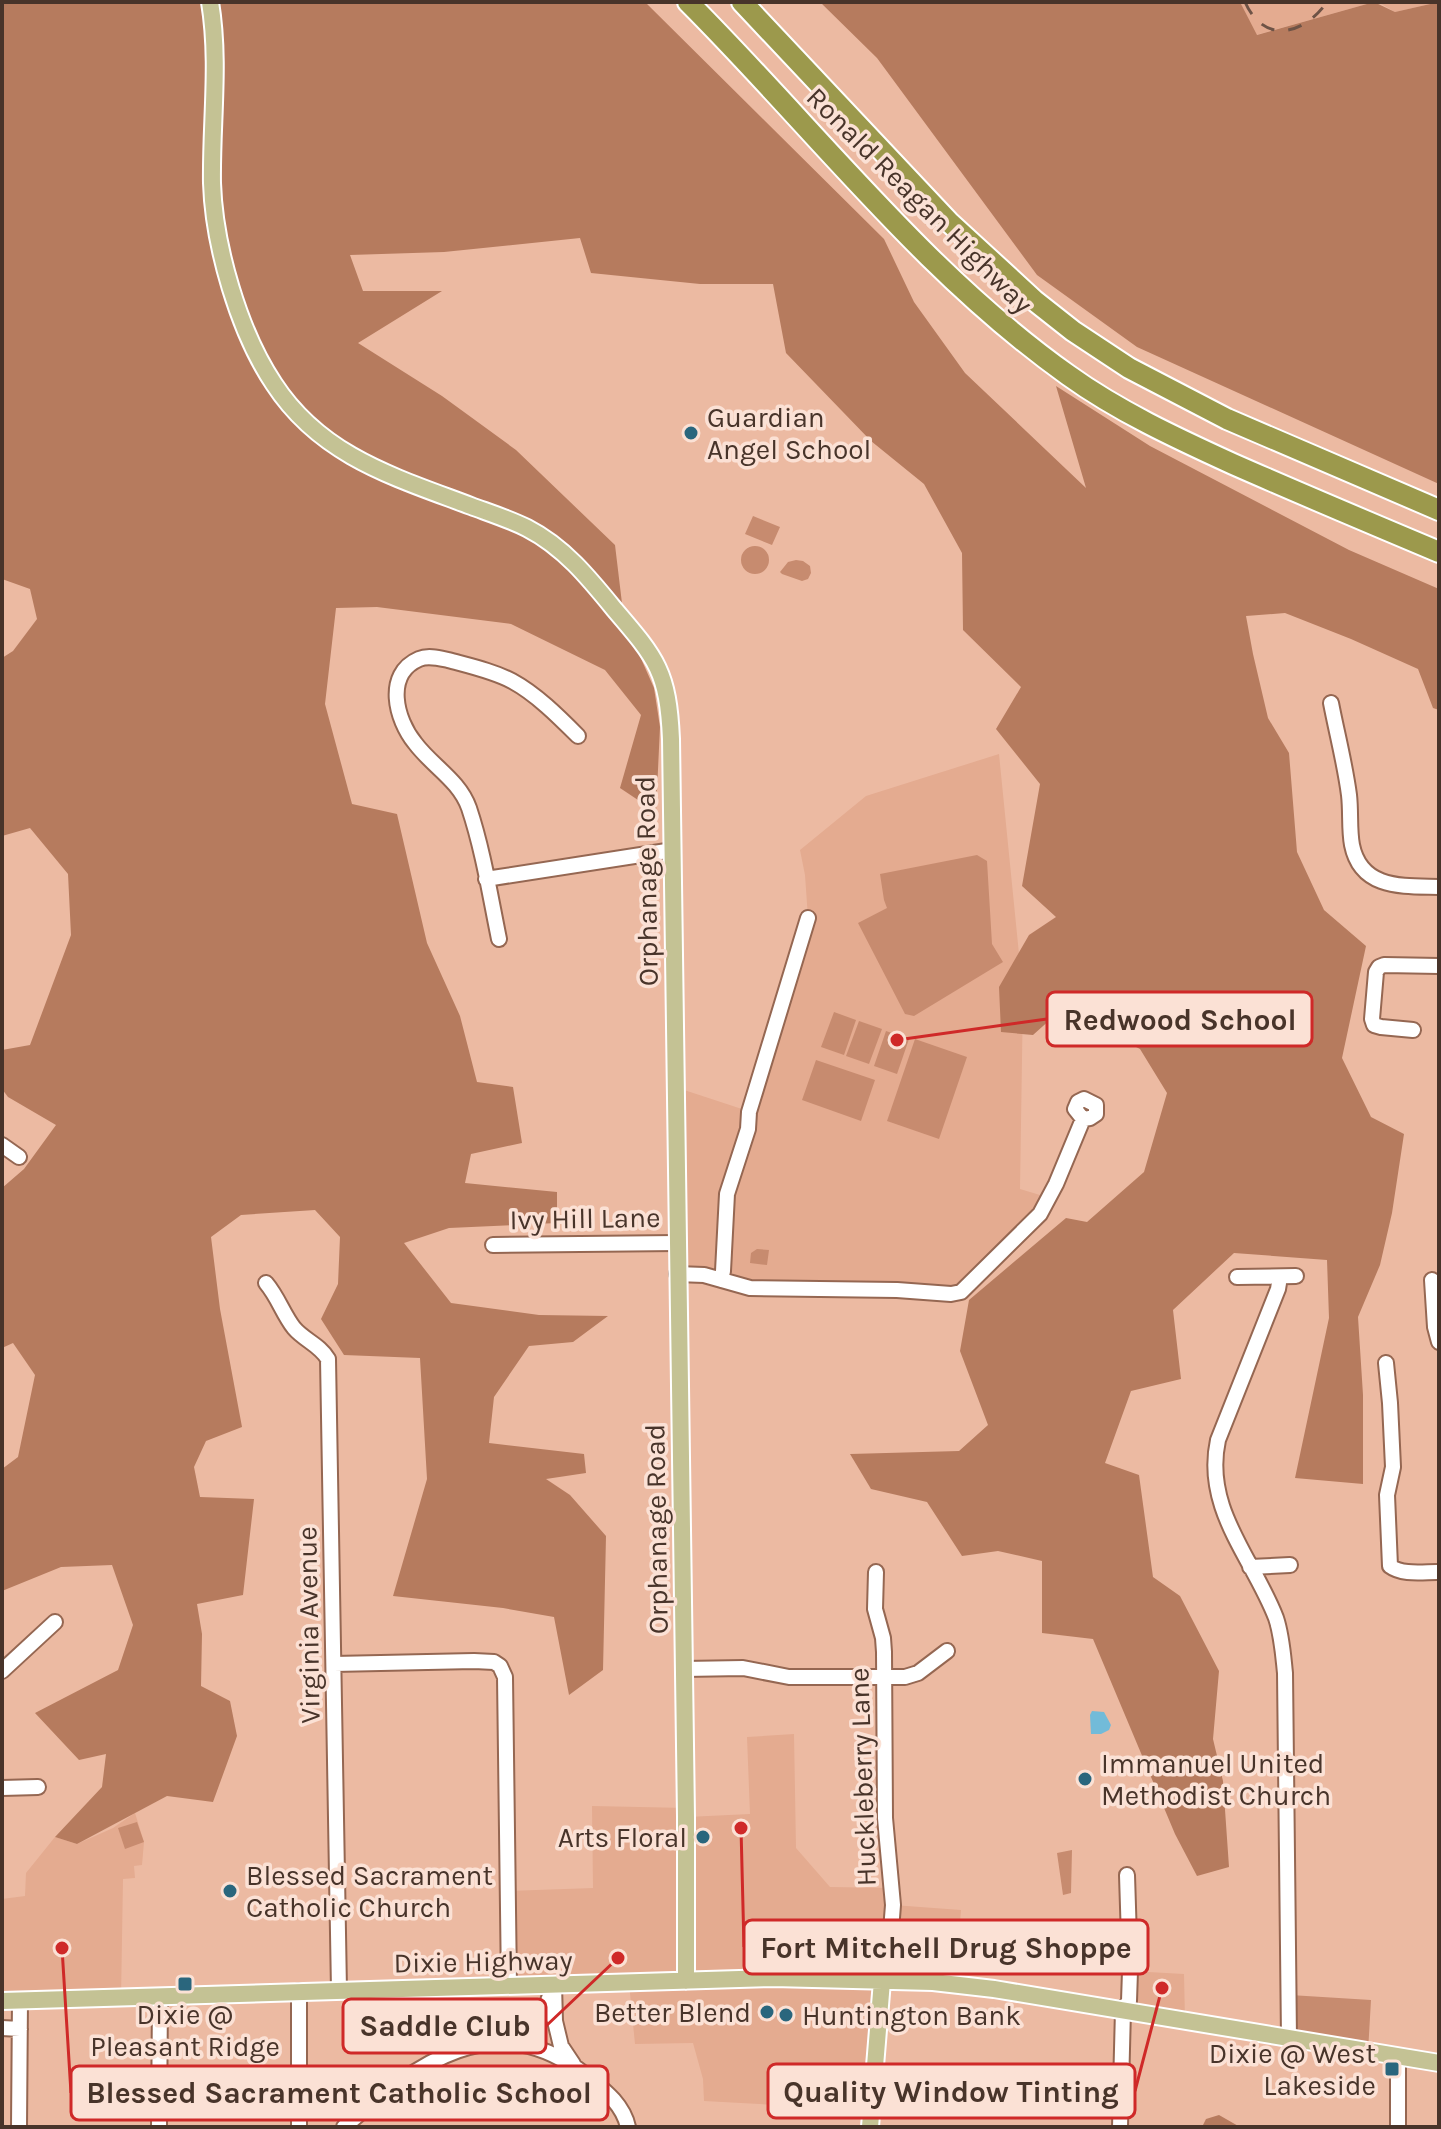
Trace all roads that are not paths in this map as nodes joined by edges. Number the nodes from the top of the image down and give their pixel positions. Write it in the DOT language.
graph roads {
  1 [pos="210,2"];
  2 [pos="688,2"];
  3 [pos="742,2"];
  4 [pos="1439,510"];
  5 [pos="1439,552"];
  6 [pos="1331,703"];
  7 [pos="578,736"];
  8 [pos="673,850"];
  9 [pos="486,879"];
  10 [pos="1439,887"];
  11 [pos="499,939"];
  12 [pos="1439,966"];
  13 [pos="1413,1030"];
  14 [pos="1083,1119"];
  15 [pos="748,1129"];
  16 [pos="2,1145"];
  17 [pos="19,1157"];
  18 [pos="677,1243"];
  19 [pos="493,1245"];
  20 [pos="677,1274"];
  21 [pos="1296,1276"];
  22 [pos="1237,1277"];
  23 [pos="1280,1277"];
  24 [pos="721,1280"];
  25 [pos="1432,1280"];
  26 [pos="266,1283"];
  27 [pos="1439,1342"];
  28 [pos="1386,1363"];
  29 [pos="1290,1565"];
  30 [pos="1250,1567"];
  31 [pos="876,1572"];
  32 [pos="1438,1572"];
  33 [pos="55,1622"];
  34 [pos="947,1651"];
  35 [pos="334,1664"];
  36 [pos="684,1669"];
  37 [pos="2,1671"];
  38 [pos="884,1678"];
  39 [pos="38,1787"];
  40 [pos="2,1788"];
  41 [pos="1127,1875"];
  42 [pos="686,1981"];
  43 [pos="882,1981"];
  44 [pos="554,1985"];
  45 [pos="509,1986"];
  46 [pos="339,1990"];
  47 [pos="299,1991"];
  48 [pos="160,1996"];
  49 [pos="20,2000"];
  50 [pos="2,2001"];
  51 [pos="1123,2010"];
  52 [pos="2,2028"];
  53 [pos="20,2029"];
  54 [pos="1289,2039"];
  55 [pos="514,2044"];
  56 [pos="1398,2057"];
  57 [pos="1439,2063"];
  58 [pos="576,2068"];
  59 [pos="19,2127"];
  60 [pos="159,2127"];
  61 [pos="299,2127"];
  62 [pos="344,2127"];
  63 [pos="628,2127"];
  64 [pos="870,2127"];
  65 [pos="1120,2127"];
  66 [pos="1398,2127"];
  1 -- 8 [label="main road, Orphanage Road"];
  2 -- 5 [label="highway, Ronald Reagan Highway"];
  3 -- 4 [label="highway, Ronald Reagan Highway"];
  6 -- 10 [label="street"];
  7 -- 9 [label="street"];
  8 -- 9 [label="street"];
  8 -- 18 [label="main road, Orphanage Road"];
  9 -- 11 [label="street"];
  12 -- 13 [label="street"];
  14 -- 24 [label="street"];
  15 -- 15 [label="street"];
  15 -- 24 [label="street"];
  16 -- 17 [label="street"];
  18 -- 19 [label="street, Ivy Hill Lane"];
  18 -- 20 [label="main road, Orphanage Road"];
  20 -- 24 [label="street"];
  20 -- 36 [label="main road, Orphanage Road"];
  21 -- 23 [label="street"];
  22 -- 23 [label="street"];
  23 -- 30 [label="street"];
  25 -- 27 [label="street"];
  26 -- 35 [label="street, Virginia Avenue"];
  28 -- 32 [label="street"];
  29 -- 30 [label="street"];
  30 -- 54 [label="street"];
  31 -- 38 [label="street, Huckleberry Lane"];
  33 -- 37 [label="street"];
  34 -- 38 [label="street"];
  35 -- 45 [label="street"];
  35 -- 46 [label="street, Virginia Avenue"];
  36 -- 38 [label="street"];
  36 -- 42 [label="main road, Orphanage Road"];
  38 -- 43 [label="street, Huckleberry Lane"];
  39 -- 40 [label="street"];
  41 -- 51 [label="street"];
  42 -- 43 [label="main road, Dixie Highway"];
  42 -- 44 [label="main road, Dixie Highway"];
  43 -- 51 [label="main road, Dixie Highway"];
  43 -- 64 [label="main road"];
  44 -- 45 [label="main road, Dixie Highway"];
  44 -- 55 [label="street"];
  44 -- 58 [label="street"];
  45 -- 46 [label="main road, Dixie Highway"];
  46 -- 47 [label="main road, Dixie Highway"];
  47 -- 48 [label="main road, Dixie Highway"];
  47 -- 61 [label="street"];
  48 -- 49 [label="main road, Dixie Highway"];
  48 -- 60 [label="street"];
  49 -- 50 [label="main road, Dixie Highway"];
  49 -- 53 [label="street"];
  51 -- 54 [label="main road, Dixie Highway"];
  51 -- 65 [label="street"];
  52 -- 53 [label="street"];
  53 -- 59 [label="street"];
  54 -- 56 [label="main road, Dixie Highway"];
  55 -- 58 [label="street"];
  55 -- 62 [label="street"];
  56 -- 57 [label="main road, Dixie Highway"];
  56 -- 66 [label="street"];
  58 -- 63 [label="street"];
}
